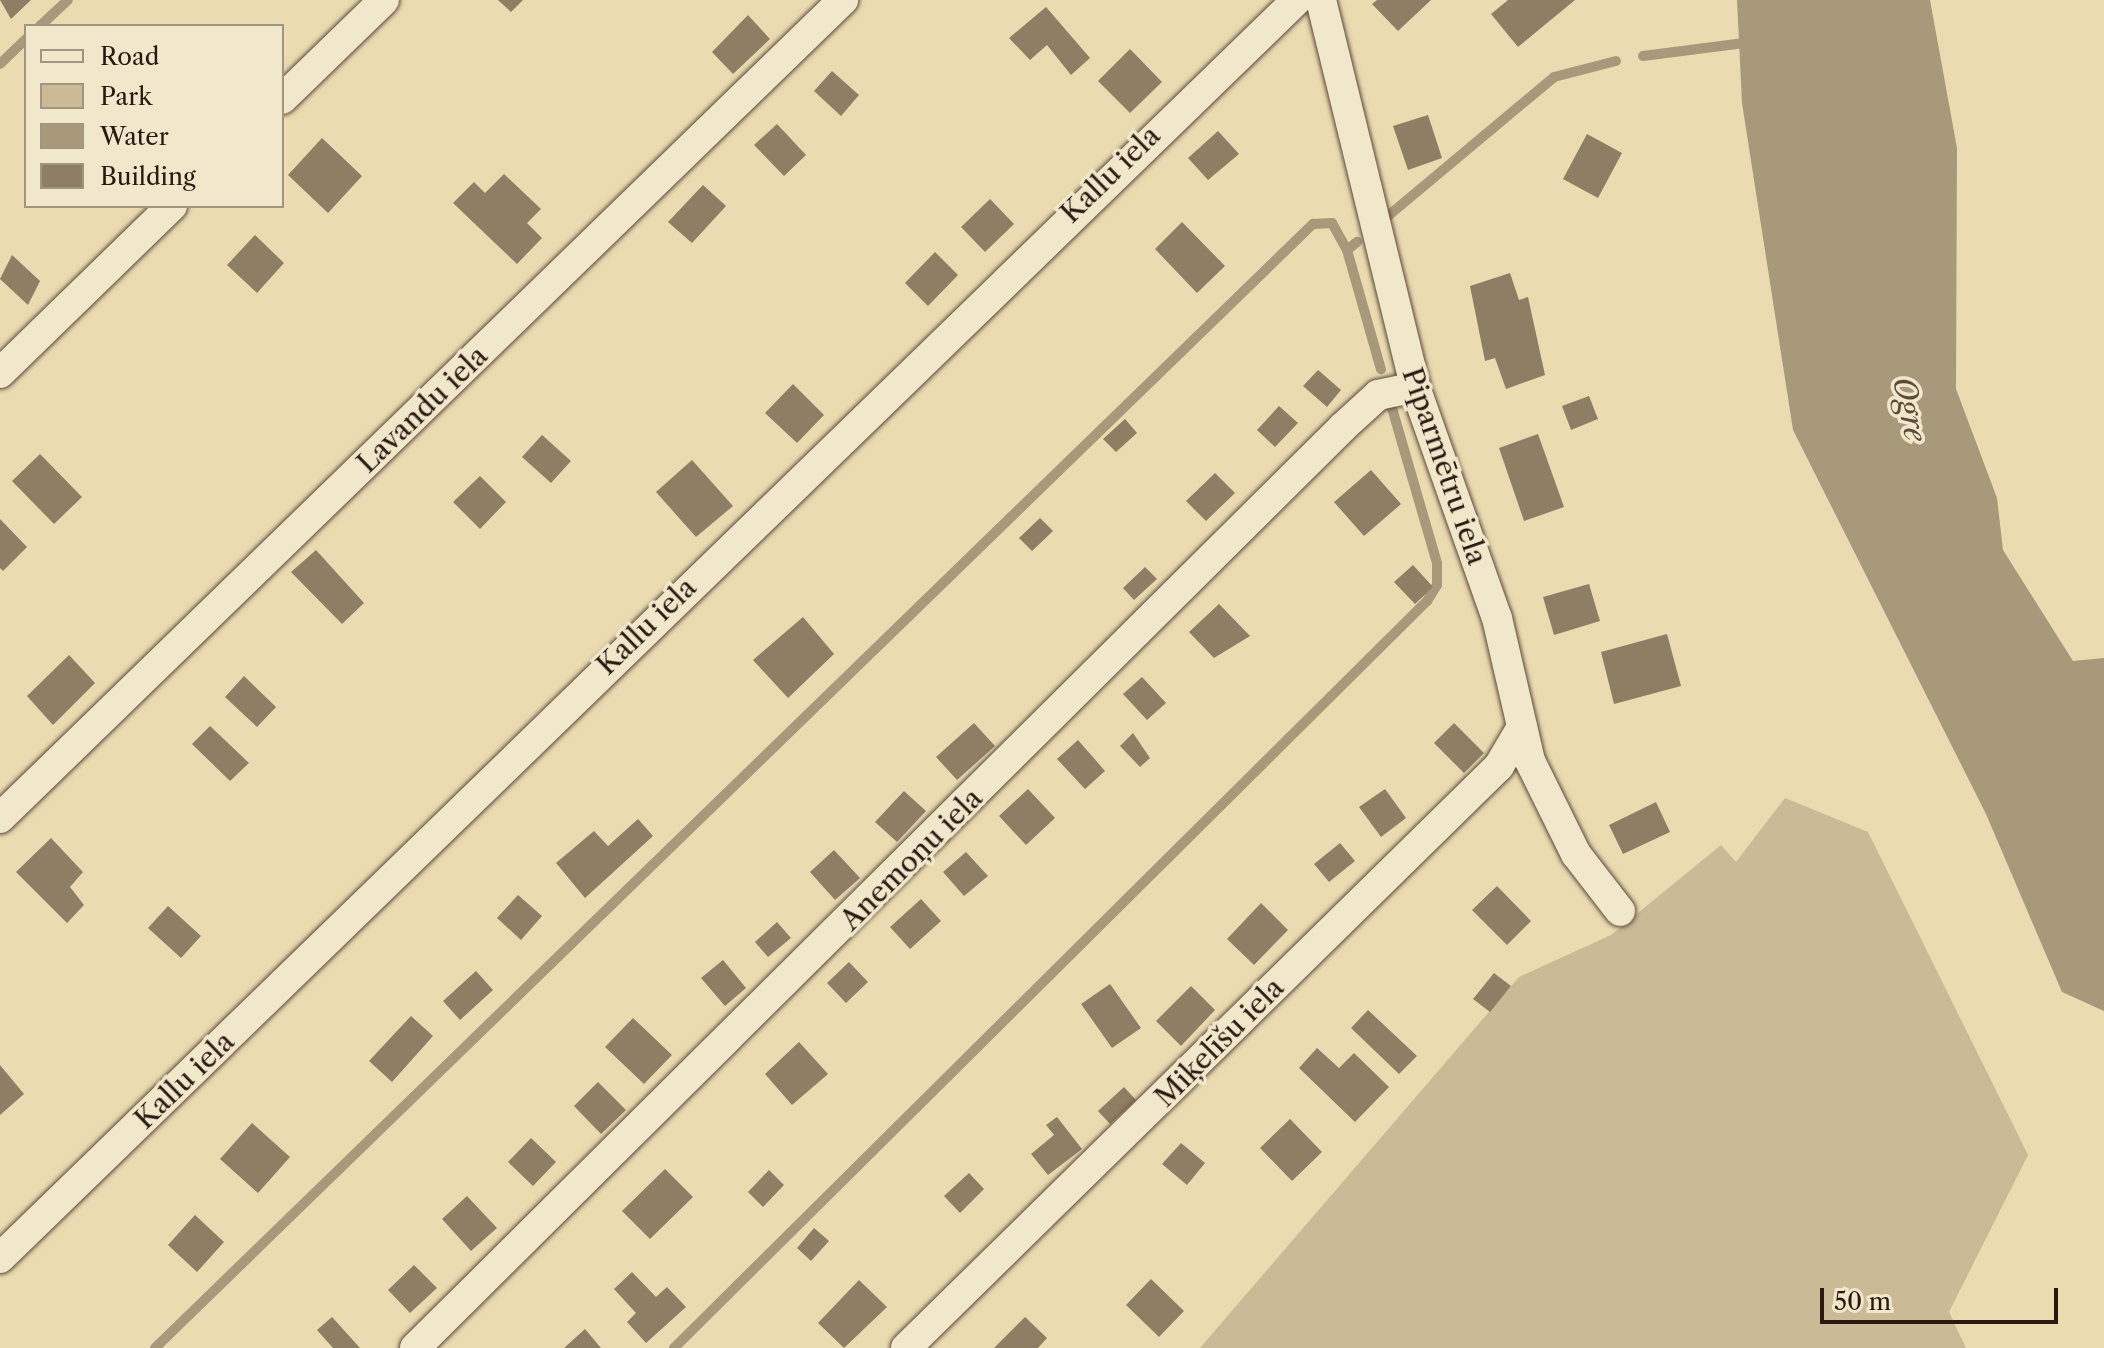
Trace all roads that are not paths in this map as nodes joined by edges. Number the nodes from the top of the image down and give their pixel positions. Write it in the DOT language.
graph roads {
  1 [pos="384,0"];
  2 [pos="843,0"];
  3 [pos="1297,0"];
  4 [pos="1321,0"];
  5 [pos="284,97"];
  6 [pos="170,208"];
  7 [pos="0,373"];
  8 [pos="1415,387"];
  9 [pos="1522,727"];
  10 [pos="0,818"];
  11 [pos="1620,911"];
  12 [pos="0,1258"];
  13 [pos="415,1348"];
  14 [pos="906,1348"];
  1 -- 5 [label="street"];
  2 -- 10 [label="street, Lavandu iela"];
  3 -- 12 [label="street, Kallu iela"];
  4 -- 8 [label="street, Piparmētru iela"];
  6 -- 7 [label="street"];
  8 -- 9 [label="street, Piparmētru iela"];
  8 -- 13 [label="street, Anemoņu iela"];
  9 -- 11 [label="street, Piparmētru iela"];
  9 -- 14 [label="street, Miķelīšu iela"];
}
